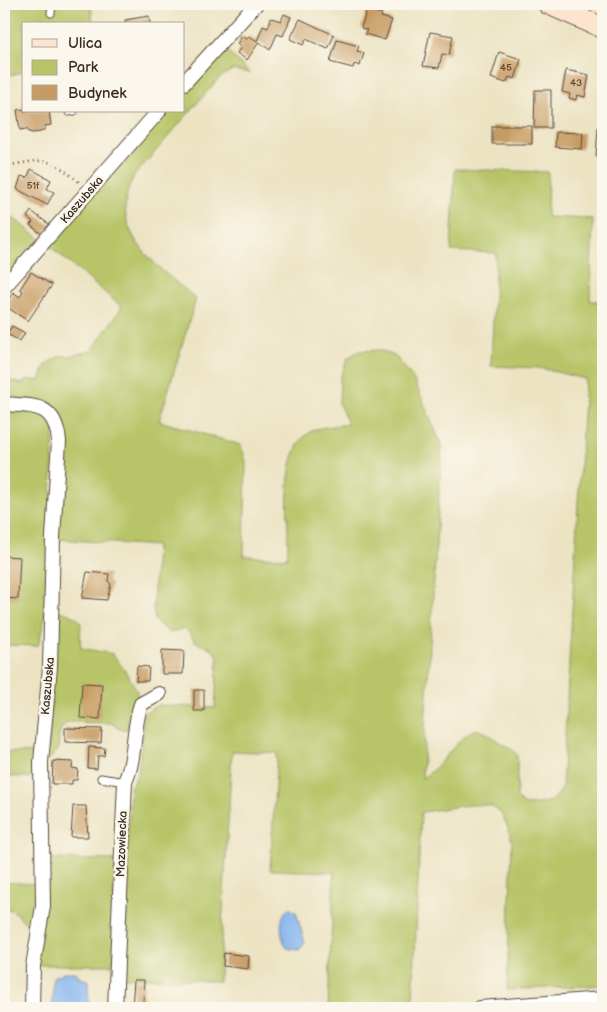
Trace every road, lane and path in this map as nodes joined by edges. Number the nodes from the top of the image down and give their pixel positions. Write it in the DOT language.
graph roads {
  1 [pos="52,4"];
  2 [pos="256,4"];
  3 [pos="548,4"];
  4 [pos="51,12"];
  5 [pos="603,28"];
  6 [pos="185,82"];
  7 [pos="158,112"];
  8 [pos="4,166"];
  9 [pos="90,191"];
  10 [pos="4,287"];
  11 [pos="4,404"];
  12 [pos="159,694"];
  13 [pos="101,778"];
  14 [pos="125,782"];
  15 [pos="603,999"];
  16 [pos="32,1008"];
  17 [pos="115,1008"];
  18 [pos="480,1008"];
  1 -- 4 [label="lane"];
  2 -- 6 [label="street"];
  3 -- 5 [label="street"];
  7 -- 9 [label="street, Kaszubska"];
  8 -- 9 [label="path"];
  9 -- 10 [label="street, Kaszubska"];
  11 -- 16 [label="street, Kaszubska"];
  12 -- 14 [label="street, Mazowiecka"];
  13 -- 14 [label="lane"];
  14 -- 17 [label="street, Mazowiecka"];
  15 -- 18 [label="street"];
}
